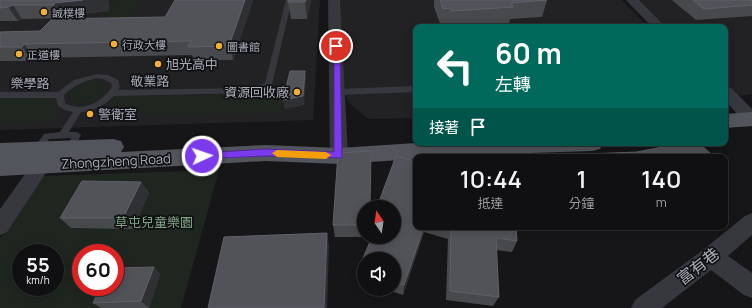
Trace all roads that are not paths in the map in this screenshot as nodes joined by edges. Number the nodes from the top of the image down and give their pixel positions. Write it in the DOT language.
graph roads {
  1 [pos="288,0"];
  2 [pos="334,0"];
  3 [pos="632,0"];
  4 [pos="656,24"];
  5 [pos="413,89"];
  6 [pos="338,92"];
  7 [pos="113,93"];
  8 [pos="0,95"];
  9 [pos="60,95"];
  10 [pos="728,95"];
  11 [pos="78,110"];
  12 [pos="752,119"];
  13 [pos="728,121"];
  14 [pos="752,134"];
  15 [pos="728,136"];
  16 [pos="413,137"];
  17 [pos="500,146"];
  18 [pos="338,148"];
  19 [pos="53,149"];
  20 [pos="0,151"];
  21 [pos="0,167"];
  22 [pos="752,222"];
  23 [pos="0,226"];
  24 [pos="711,257"];
  25 [pos="752,287"];
  26 [pos="643,308"];
  1 -- 7 [label="lane, 敬業路"];
  2 -- 6 [label="street"];
  3 -- 4 [label="street"];
  5 -- 6 [label="lane"];
  6 -- 18 [label="street"];
  7 -- 9 [label="lane"];
  7 -- 11 [label="lane"];
  8 -- 9 [label="lane, 樂學路"];
  9 -- 11 [label="lane"];
  10 -- 12 [label="street"];
  11 -- 19 [label="lane"];
  12 -- 13 [label="main road"];
  14 -- 15 [label="main road"];
  16 -- 18 [label="main road, Zhongzheng Road"];
  17 -- 18 [label="main road, Zhongzheng Road"];
  18 -- 19 [label="main road, Zhongzheng Road"];
  18 -- 19 [label="main road, Zhongzheng Road"];
  19 -- 20 [label="main road, Zhongzheng Road"];
  19 -- 21 [label="main road, Zhongzheng Road"];
  19 -- 23 [label="street"];
  22 -- 24 [label="street, 富有巷"];
  24 -- 25 [label="street"];
  24 -- 26 [label="street, 富有巷"];
}
